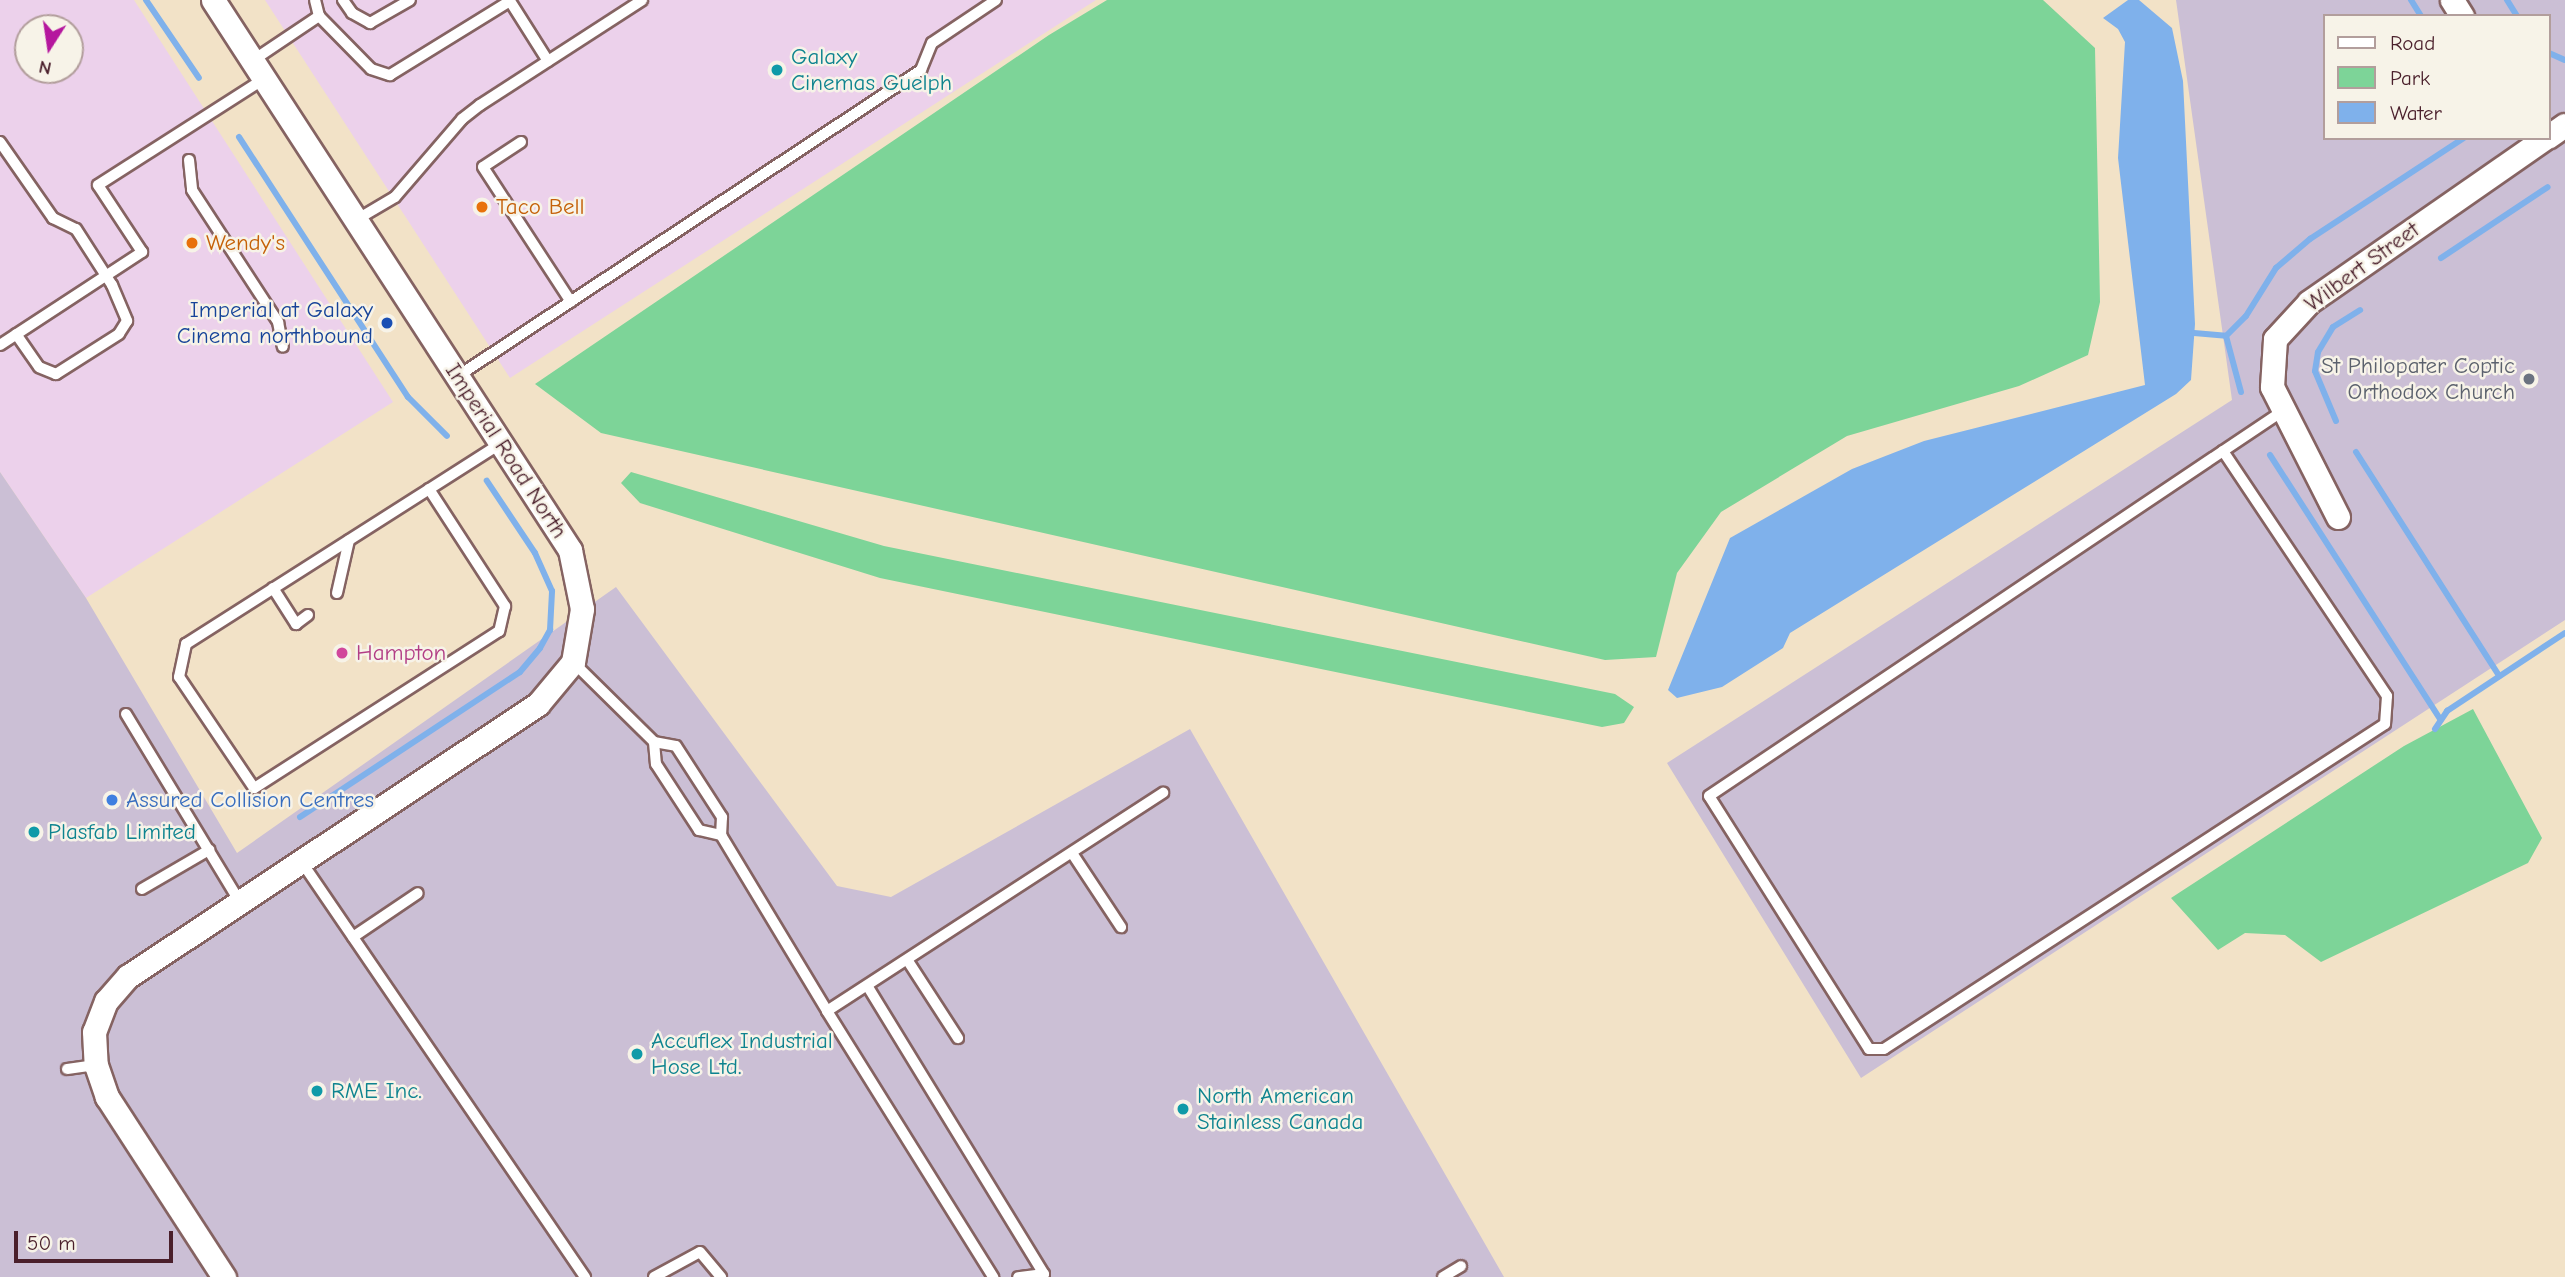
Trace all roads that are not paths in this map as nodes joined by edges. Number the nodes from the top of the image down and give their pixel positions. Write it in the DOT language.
graph roads {
  1 [pos="213,0"];
  2 [pos="315,0"];
  3 [pos="343,0"];
  4 [pos="410,0"];
  5 [pos="642,0"];
  6 [pos="996,0"];
  7 [pos="319,16"];
  8 [pos="548,61"];
  9 [pos="258,70"];
  10 [pos="2540,140"];
  11 [pos="0,142"];
  12 [pos="520,142"];
  13 [pos="189,160"];
  14 [pos="356,220"];
  15 [pos="106,276"];
  16 [pos="571,302"];
  17 [pos="16,334"];
  18 [pos="0,345"];
  19 [pos="283,347"];
  20 [pos="458,376"];
  21 [pos="2284,410"];
  22 [pos="501,443"];
  23 [pos="2222,451"];
  24 [pos="429,489"];
  25 [pos="2338,517"];
  26 [pos="349,540"];
  27 [pos="273,589"];
  28 [pos="337,593"];
  29 [pos="308,615"];
  30 [pos="573,663"];
  31 [pos="126,714"];
  32 [pos="654,742"];
  33 [pos="1163,793"];
  34 [pos="721,835"];
  35 [pos="209,850"];
  36 [pos="1072,853"];
  37 [pos="301,861"];
  38 [pos="142,889"];
  39 [pos="418,893"];
  40 [pos="240,902"];
  41 [pos="1121,927"];
  42 [pos="353,937"];
  43 [pos="908,961"];
  44 [pos="868,987"];
  45 [pos="827,1011"];
  46 [pos="958,1038"];
  47 [pos="96,1065"];
  48 [pos="67,1069"];
  49 [pos="1461,1266"];
  50 [pos="1045,1275"];
  51 [pos="224,1277"];
  52 [pos="585,1277"];
  53 [pos="654,1277"];
  54 [pos="721,1277"];
  55 [pos="993,1277"];
  56 [pos="1018,1277"];
  57 [pos="1443,1277"];
  1 -- 9 [label="street, Imperial Road North"];
  2 -- 7 [label="lane"];
  3 -- 4 [label="lane"];
  5 -- 8 [label="lane"];
  6 -- 16 [label="lane"];
  7 -- 8 [label="lane"];
  7 -- 9 [label="lane"];
  8 -- 14 [label="lane"];
  9 -- 14 [label="street, Imperial Road North"];
  9 -- 15 [label="lane"];
  10 -- 21 [label="street, Wilbert Street"];
  11 -- 15 [label="lane"];
  12 -- 16 [label="lane"];
  13 -- 19 [label="lane"];
  14 -- 20 [label="street, Imperial Road North"];
  15 -- 17 [label="lane"];
  15 -- 17 [label="lane"];
  16 -- 20 [label="lane"];
  17 -- 18 [label="lane"];
  20 -- 22 [label="street, Imperial Road North"];
  21 -- 23 [label="lane"];
  21 -- 25 [label="street, Wilbert Street"];
  22 -- 24 [label="lane"];
  22 -- 30 [label="street, Imperial Road North"];
  23 -- 23 [label="lane"];
  24 -- 26 [label="lane"];
  24 -- 27 [label="lane"];
  26 -- 27 [label="lane"];
  26 -- 28 [label="lane"];
  27 -- 29 [label="lane"];
  30 -- 32 [label="lane"];
  30 -- 37 [label="street"];
  31 -- 35 [label="lane"];
  32 -- 34 [label="lane"];
  32 -- 34 [label="lane"];
  33 -- 36 [label="lane"];
  34 -- 45 [label="lane"];
  35 -- 38 [label="lane"];
  35 -- 40 [label="lane"];
  36 -- 41 [label="lane"];
  36 -- 43 [label="lane"];
  37 -- 40 [label="street"];
  37 -- 42 [label="lane"];
  39 -- 42 [label="lane"];
  40 -- 47 [label="street"];
  42 -- 52 [label="lane"];
  43 -- 44 [label="lane"];
  43 -- 46 [label="lane"];
  44 -- 45 [label="lane"];
  44 -- 50 [label="lane"];
  45 -- 55 [label="lane"];
  47 -- 48 [label="lane"];
  47 -- 51 [label="street"];
  49 -- 57 [label="lane"];
  50 -- 56 [label="lane"];
  53 -- 54 [label="lane"];
}
